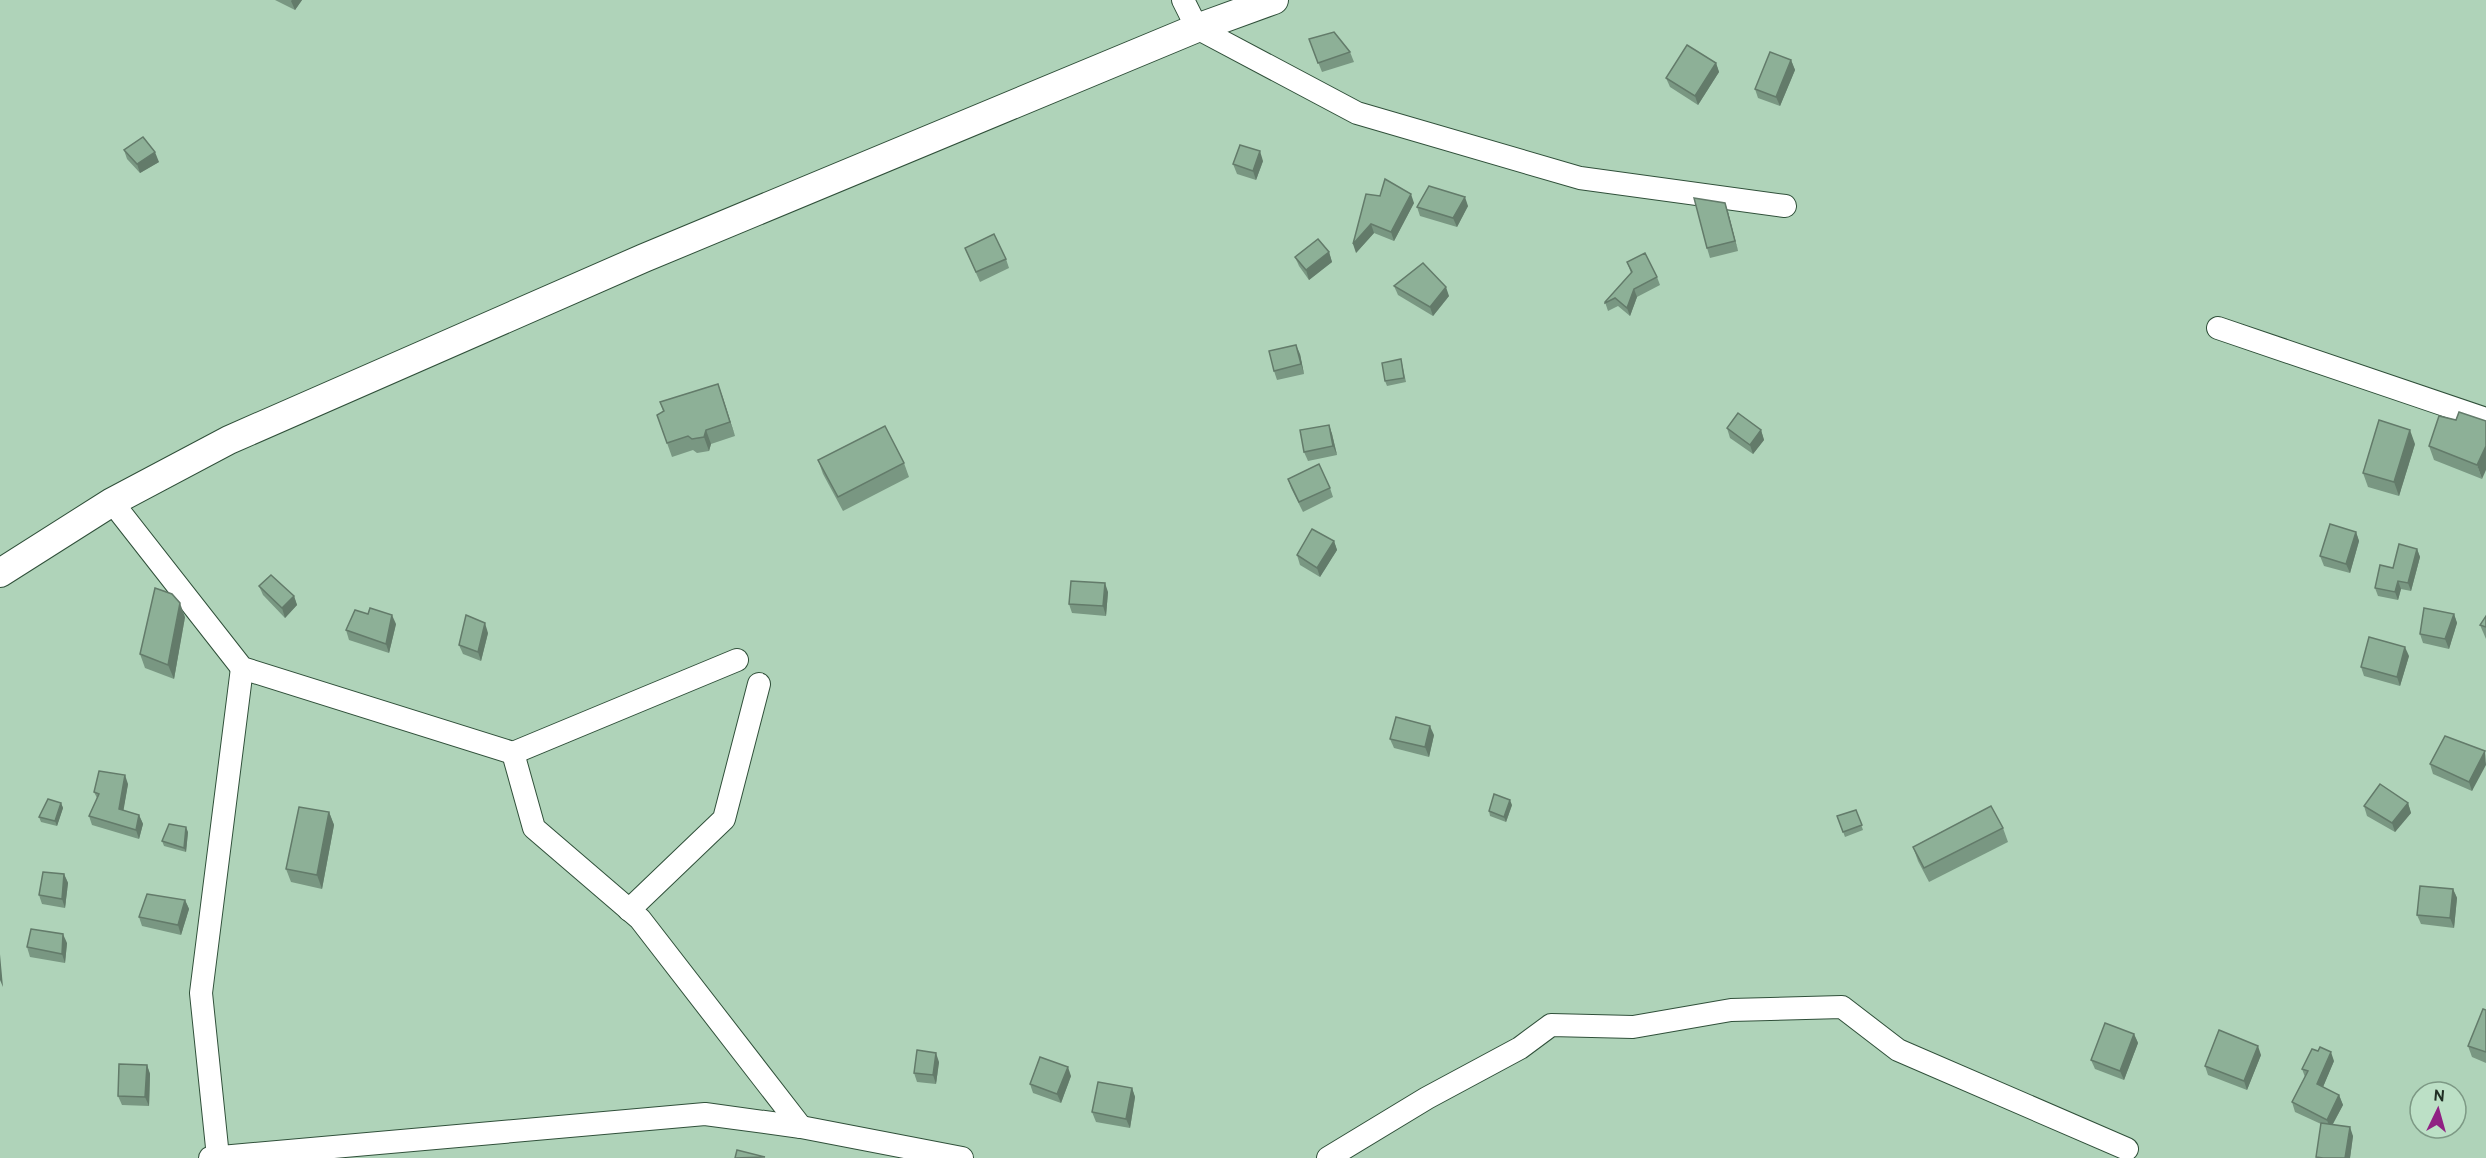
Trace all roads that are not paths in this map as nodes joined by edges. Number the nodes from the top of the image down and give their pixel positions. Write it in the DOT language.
graph roads {
  1 [pos="1183,0"];
  2 [pos="1274,0"];
  3 [pos="1197,28"];
  4 [pos="1785,206"];
  5 [pos="2218,328"];
  6 [pos="2486,419"];
  7 [pos="112,502"];
  8 [pos="0,573"];
  9 [pos="737,660"];
  10 [pos="242,668"];
  11 [pos="759,684"];
  12 [pos="513,753"];
  13 [pos="629,910"];
  14 [pos="801,1127"];
  15 [pos="2127,1149"];
  16 [pos="214,1158"];
  17 [pos="962,1158"];
  18 [pos="1328,1158"];
  1 -- 3 [label="street"];
  2 -- 3 [label="street"];
  3 -- 4 [label="street"];
  3 -- 7 [label="street"];
  5 -- 6 [label="street"];
  7 -- 8 [label="street"];
  7 -- 10 [label="street"];
  9 -- 12 [label="street"];
  10 -- 12 [label="street"];
  10 -- 16 [label="street"];
  11 -- 13 [label="street"];
  12 -- 13 [label="street"];
  13 -- 14 [label="street"];
  14 -- 16 [label="street"];
  14 -- 17 [label="street"];
  15 -- 18 [label="street"];
}
